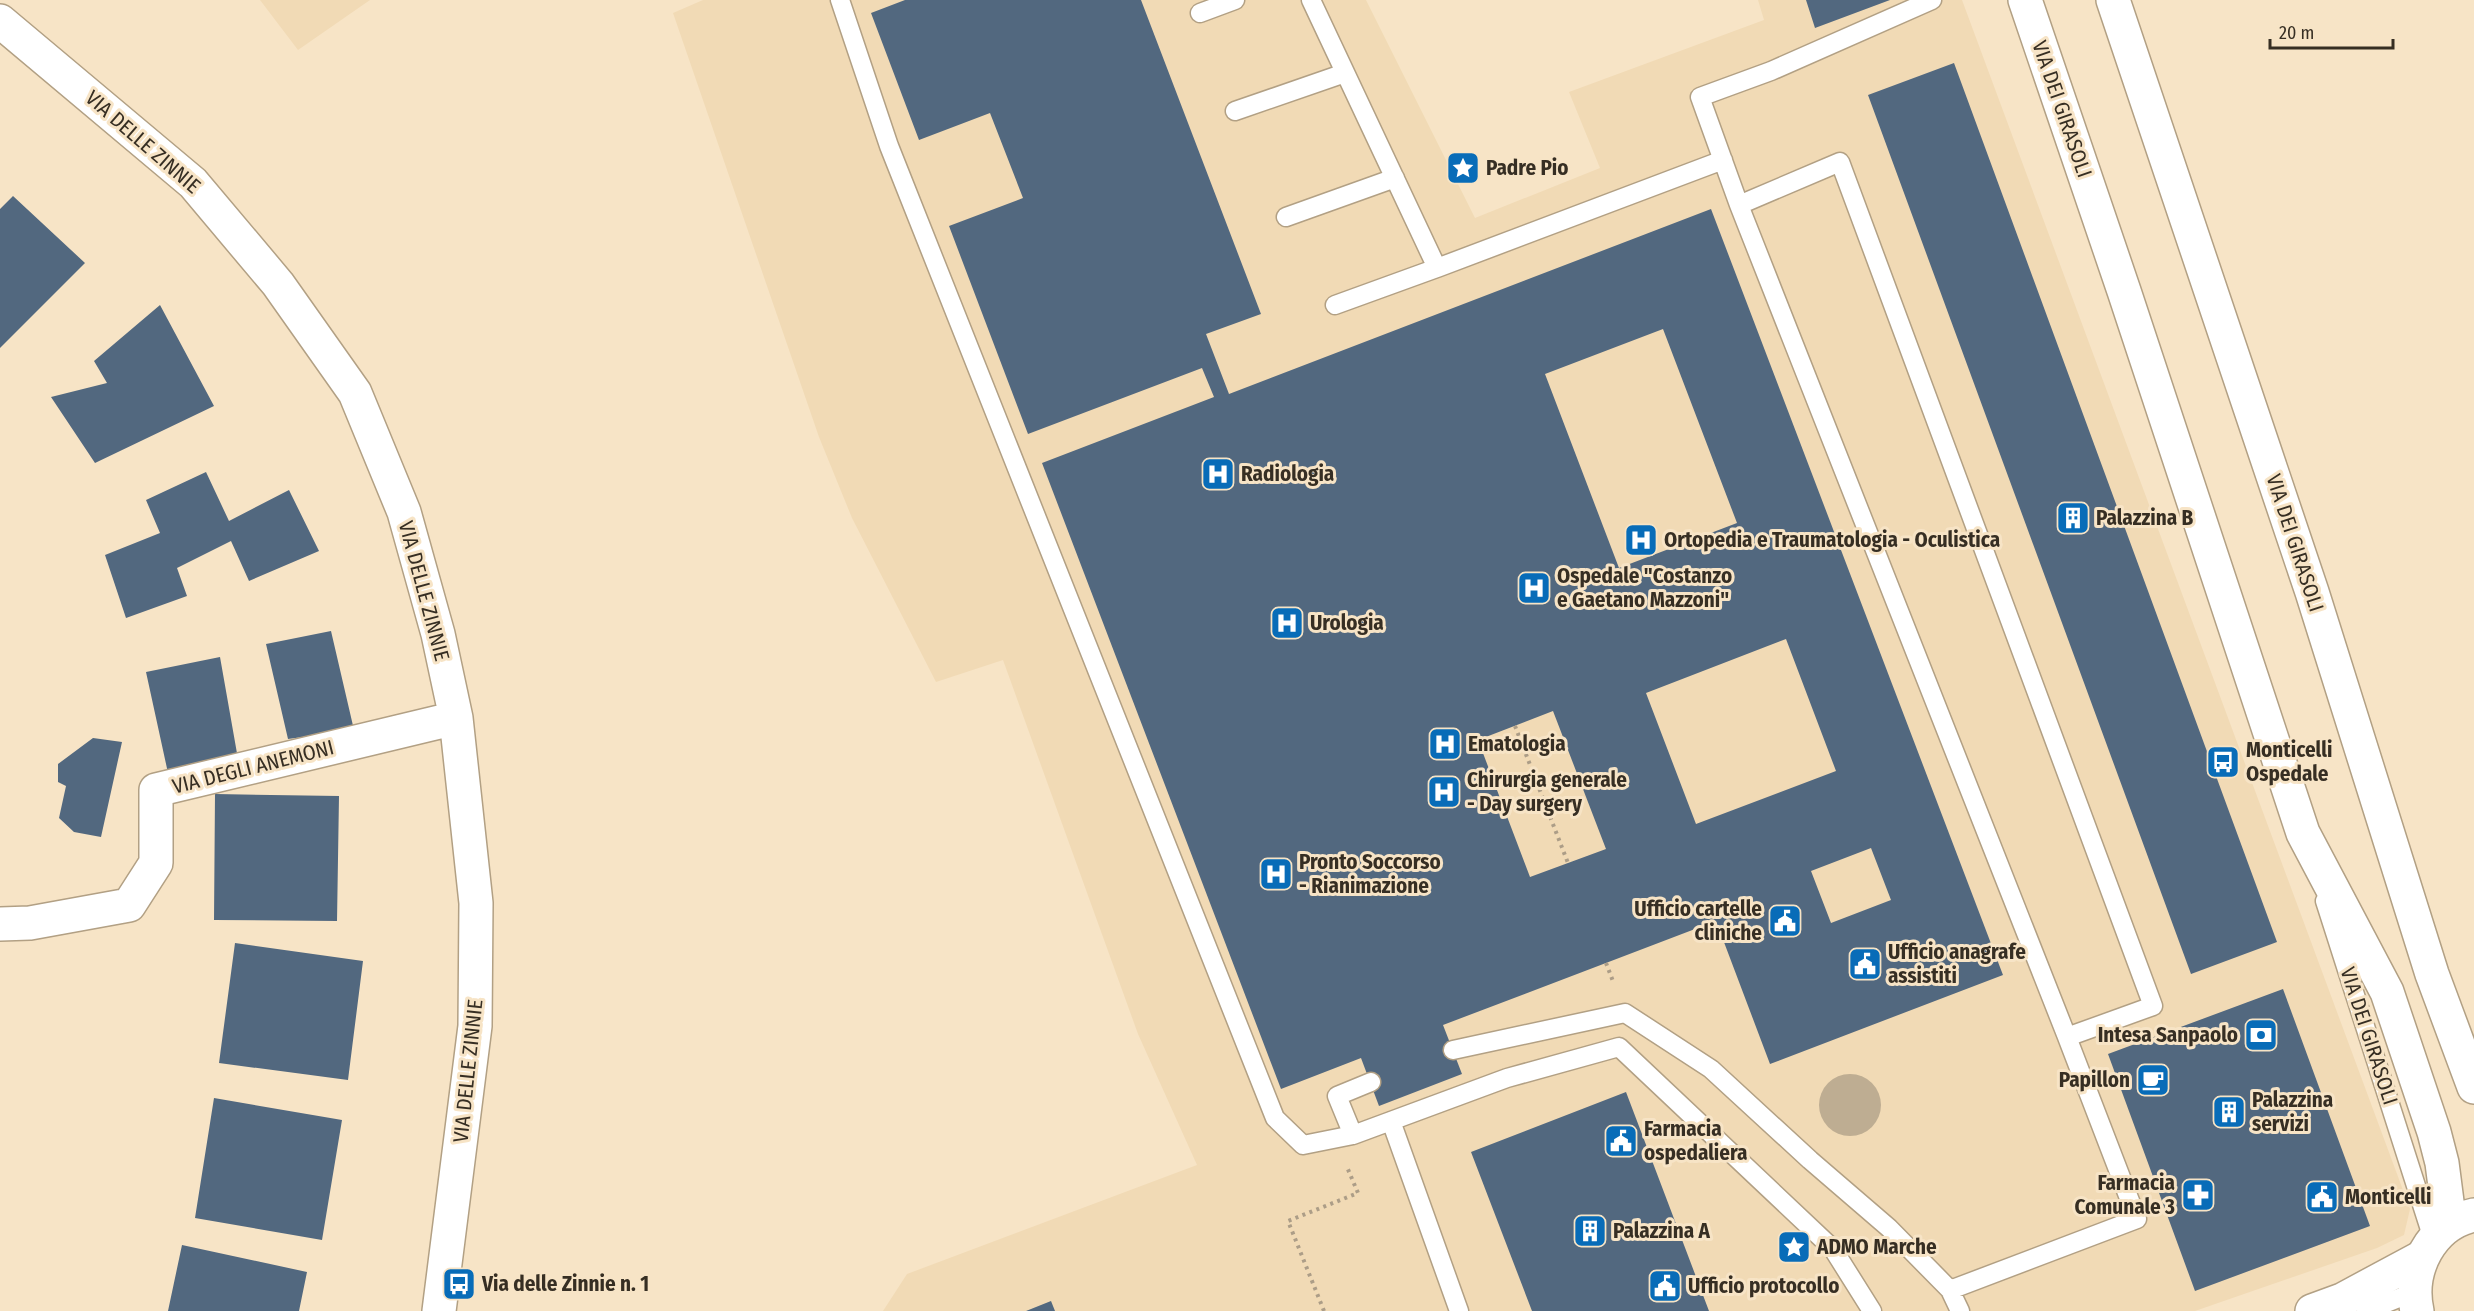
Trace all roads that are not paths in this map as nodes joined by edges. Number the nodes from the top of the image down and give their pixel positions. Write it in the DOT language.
graph roads {
  1 [pos="840,0"];
  2 [pos="1235,0"];
  3 [pos="1311,0"];
  4 [pos="1932,0"];
  5 [pos="2025,0"];
  6 [pos="2113,0"];
  7 [pos="1200,13"];
  8 [pos="0,21"];
  9 [pos="1345,73"];
  10 [pos="1235,111"];
  11 [pos="1723,160"];
  12 [pos="1395,178"];
  13 [pos="1739,205"];
  14 [pos="1286,217"];
  15 [pos="1437,268"];
  16 [pos="1335,305"];
  17 [pos="456,718"];
  18 [pos="0,924"];
  19 [pos="1626,1013"];
  20 [pos="2067,1037"];
  21 [pos="1619,1047"];
  22 [pos="1453,1050"];
  23 [pos="1371,1082"];
  24 [pos="2474,1087"];
  25 [pos="1391,1121"];
  26 [pos="1344,1136"];
  27 [pos="2445,1234"];
  28 [pos="1950,1290"];
  29 [pos="2416,1301"];
  30 [pos="439,1311"];
  31 [pos="1459,1311"];
  32 [pos="1872,1311"];
  33 [pos="1960,1311"];
  34 [pos="2312,1311"];
  35 [pos="2366,1311"];
  1 -- 26 [label="lane"];
  2 -- 7 [label="lane"];
  3 -- 9 [label="lane"];
  4 -- 11 [label="lane"];
  5 -- 27 [label="main road, VIA DEI GIRASOLI"];
  6 -- 24 [label="main road, VIA DEI GIRASOLI"];
  8 -- 17 [label="main road, VIA DELLE ZINNIE"];
  9 -- 10 [label="lane"];
  9 -- 12 [label="lane"];
  11 -- 13 [label="lane"];
  11 -- 15 [label="lane"];
  12 -- 14 [label="lane"];
  12 -- 15 [label="lane"];
  13 -- 20 [label="lane"];
  13 -- 20 [label="lane"];
  15 -- 16 [label="lane"];
  17 -- 18 [label="main road, VIA DEGLI ANEMONI"];
  17 -- 30 [label="main road, VIA DELLE ZINNIE"];
  19 -- 21 [label="lane"];
  19 -- 22 [label="lane"];
  19 -- 28 [label="lane"];
  20 -- 28 [label="lane"];
  21 -- 25 [label="lane"];
  21 -- 32 [label="lane"];
  23 -- 26 [label="lane"];
  25 -- 26 [label="lane"];
  25 -- 31 [label="lane"];
  27 -- 29 [label="main road, VIA DEI GIRASOLI"];
  27 -- 34 [label="main road"];
  28 -- 33 [label="lane"];
  29 -- 35 [label="lane"];
}
